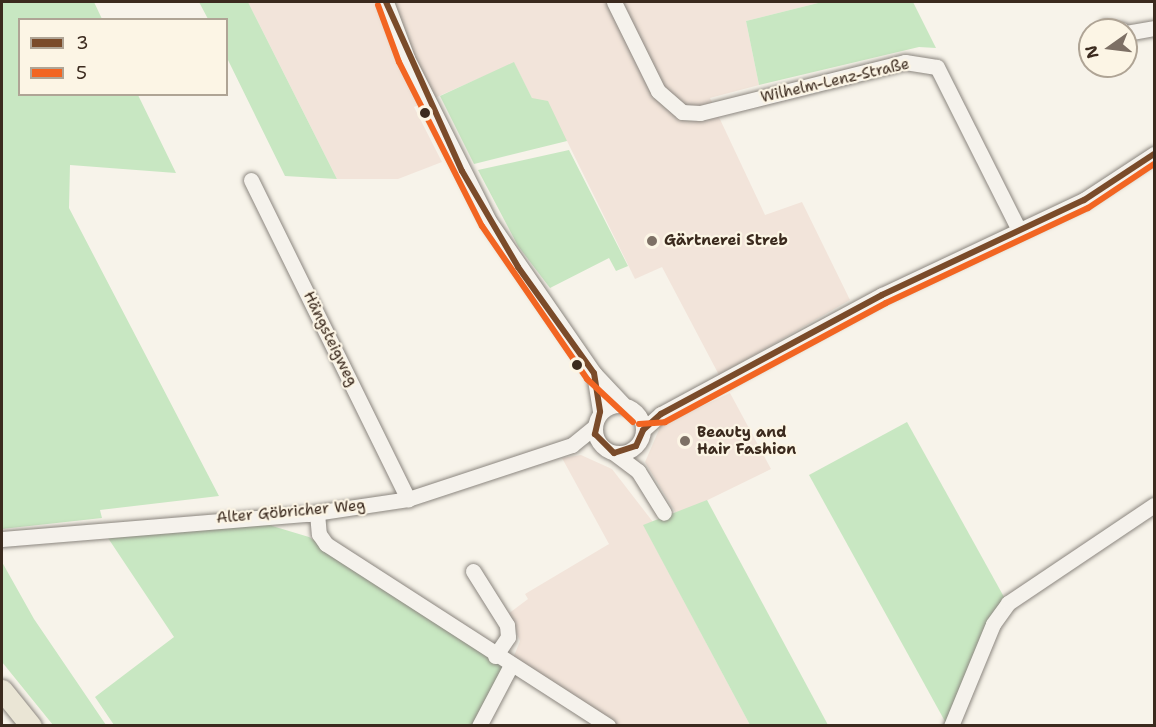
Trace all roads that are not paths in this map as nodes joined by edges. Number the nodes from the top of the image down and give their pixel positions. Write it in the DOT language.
graph roads {
  1 [pos="386,2"];
  2 [pos="614,2"];
  3 [pos="1155,28"];
  4 [pos="1138,31"];
  5 [pos="1155,154"];
  6 [pos="250,180"];
  7 [pos="1019,230"];
  8 [pos="594,373"];
  9 [pos="623,405"];
  10 [pos="597,420"];
  11 [pos="641,422"];
  12 [pos="572,445"];
  13 [pos="636,446"];
  14 [pos="608,450"];
  15 [pos="638,471"];
  16 [pos="408,499"];
  17 [pos="1155,505"];
  18 [pos="317,513"];
  19 [pos="664,513"];
  20 [pos="2,539"];
  21 [pos="473,572"];
  22 [pos="495,656"];
  23 [pos="510,665"];
  24 [pos="2,690"];
  25 [pos="31,726"];
  26 [pos="479,726"];
  27 [pos="608,726"];
  28 [pos="951,726"];
  1 -- 8 [label="street"];
  2 -- 7 [label="street, Wilhelm-Lenz-Straße"];
  3 -- 4 [label="street"];
  5 -- 7 [label="street"];
  6 -- 16 [label="street, Hängsteigweg"];
  7 -- 11 [label="street"];
  8 -- 9 [label="street"];
  8 -- 10 [label="street"];
  9 -- 10 [label="street"];
  9 -- 11 [label="street"];
  10 -- 12 [label="street, Alter Göbricher Weg"];
  10 -- 14 [label="street"];
  11 -- 13 [label="street"];
  12 -- 14 [label="street, Alter Göbricher Weg"];
  12 -- 16 [label="street, Alter Göbricher Weg"];
  13 -- 14 [label="street"];
  13 -- 15 [label="street"];
  14 -- 15 [label="street"];
  15 -- 19 [label="street"];
  16 -- 18 [label="street, Alter Göbricher Weg"];
  17 -- 28 [label="street"];
  18 -- 20 [label="street, Alter Göbricher Weg"];
  18 -- 22 [label="street"];
  21 -- 22 [label="street"];
  22 -- 23 [label="street"];
  23 -- 26 [label="street"];
  23 -- 27 [label="street"];
  24 -- 25 [label="highway"];
}
